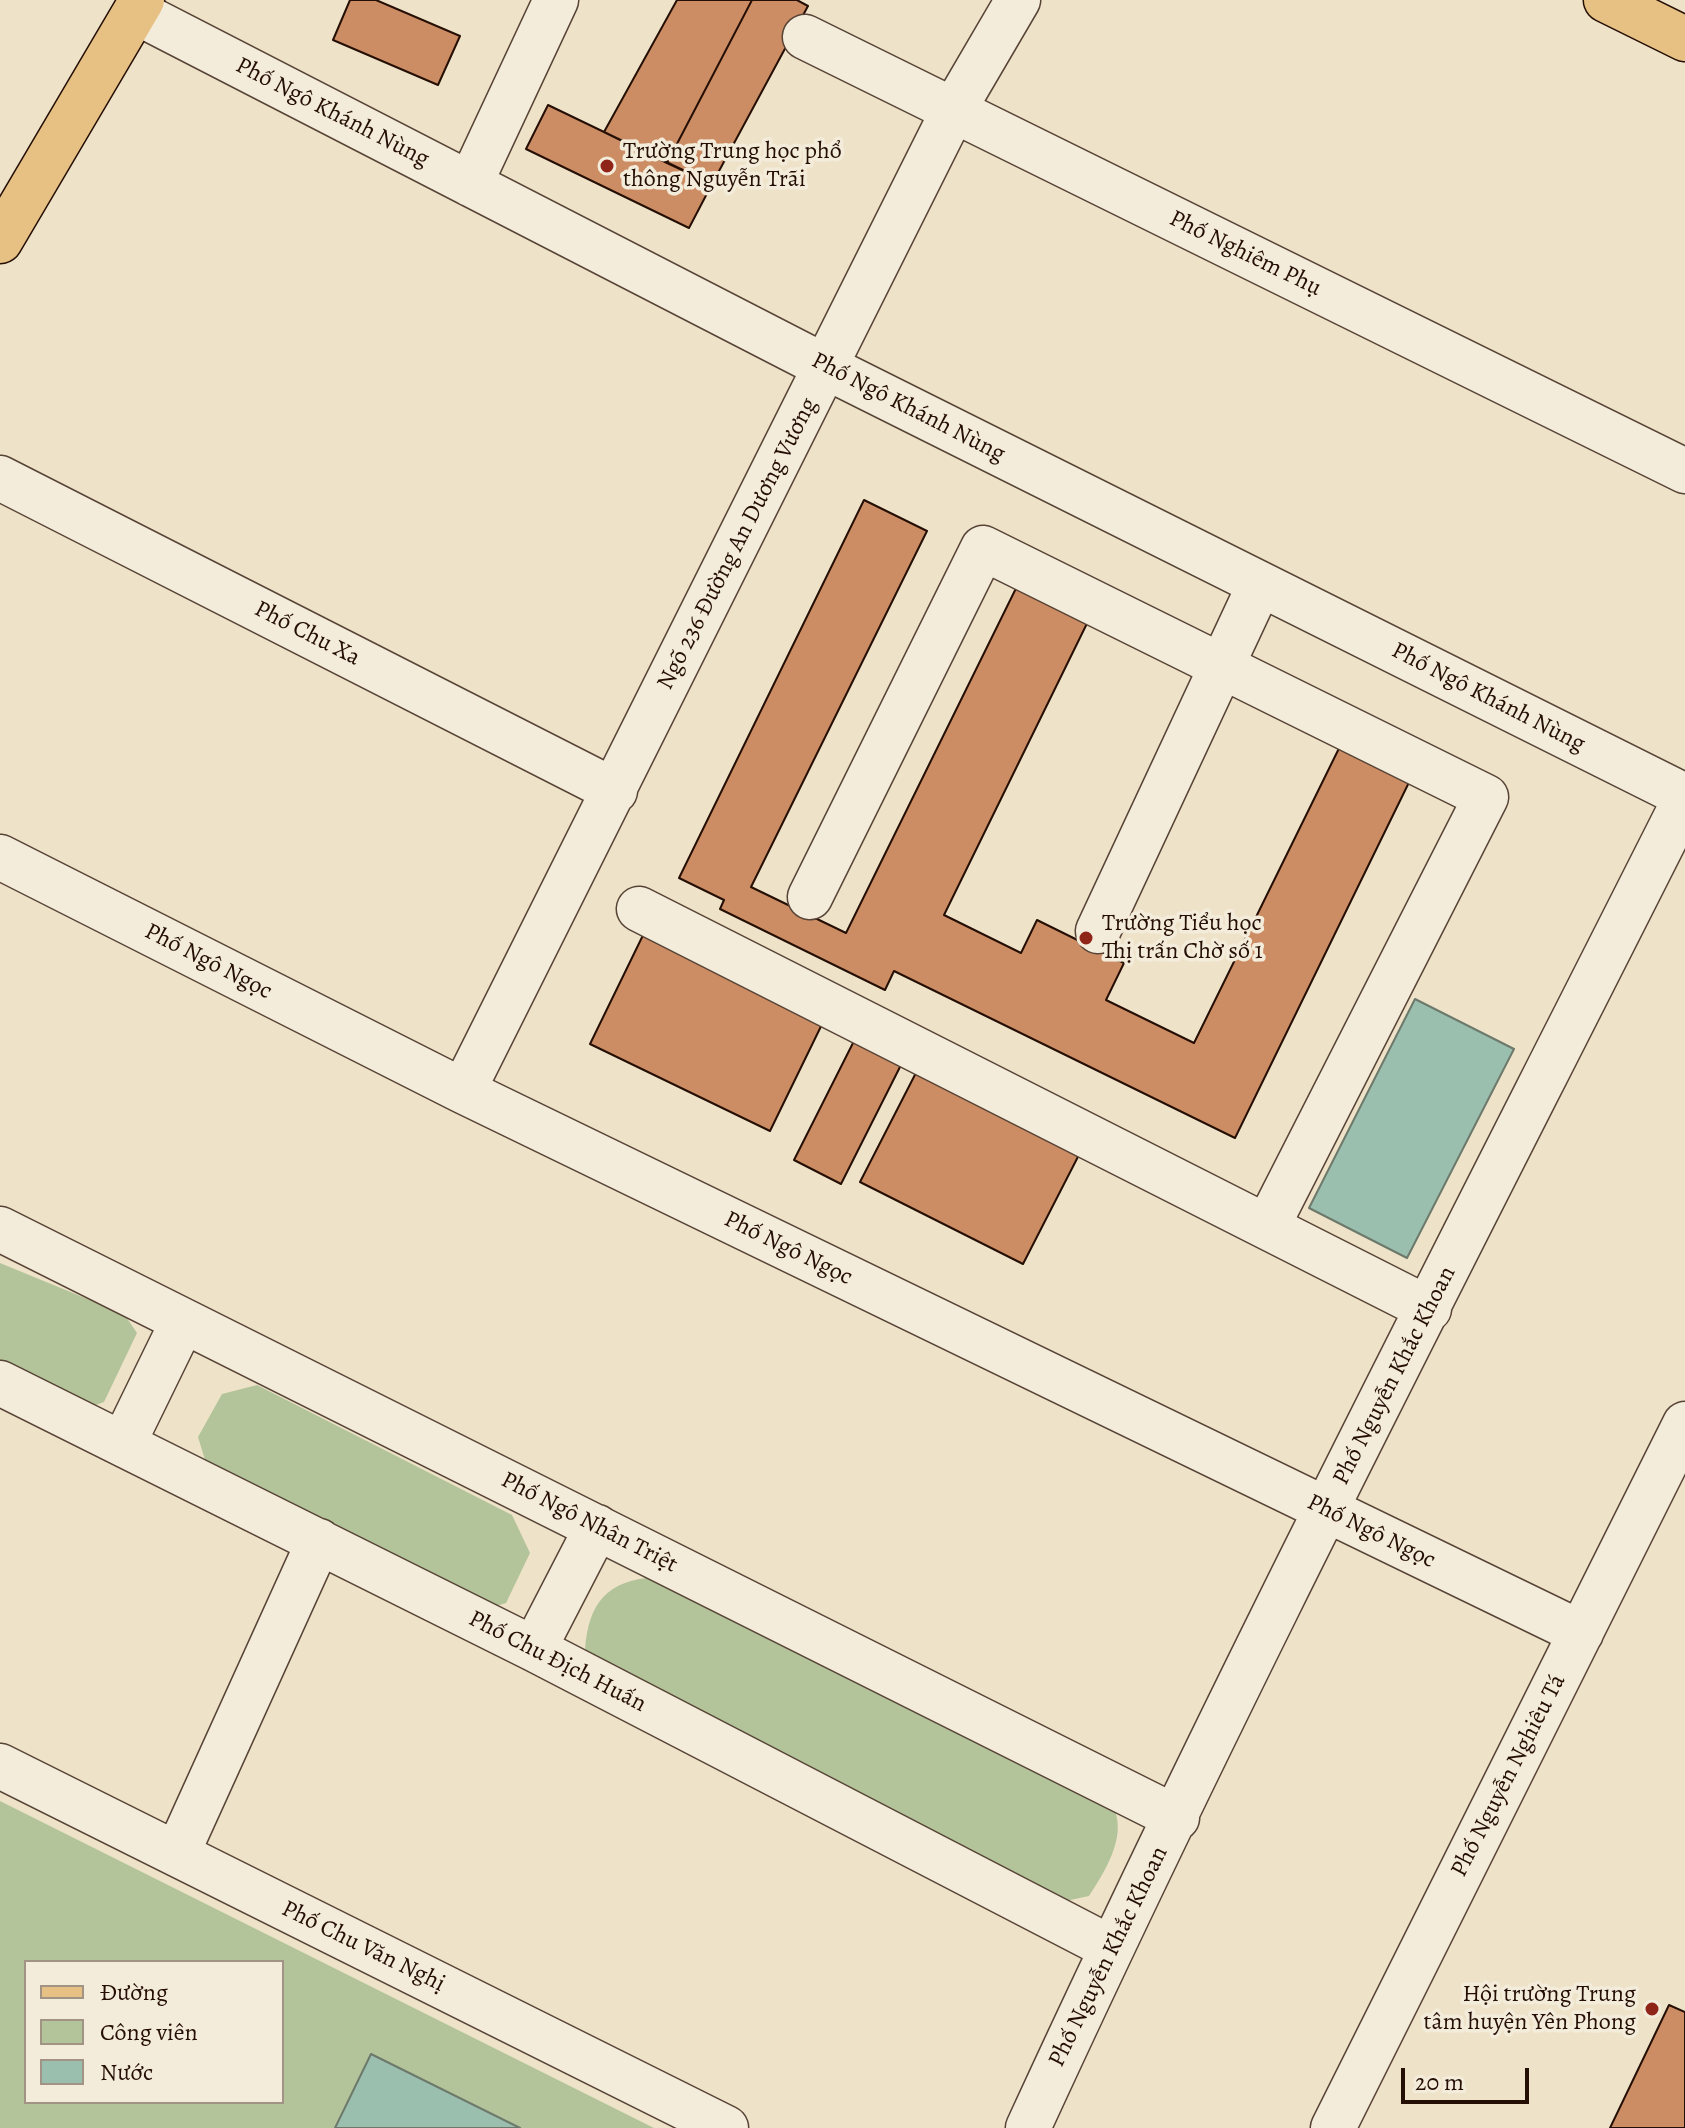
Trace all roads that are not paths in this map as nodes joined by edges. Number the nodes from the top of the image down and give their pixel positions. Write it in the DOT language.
graph roads {
  1 [pos="556,0"];
  2 [pos="1018,0"];
  3 [pos="1606,0"];
  4 [pos="139,6"];
  5 [pos="805,37"];
  6 [pos="1685,39"];
  7 [pos="953,111"];
  8 [pos="470,184"];
  9 [pos="0,241"];
  10 [pos="826,367"];
  11 [pos="1685,471"];
  12 [pos="0,478"];
  13 [pos="1260,584"];
  14 [pos="1222,664"];
  15 [pos="615,791"];
  16 [pos="1685,798"];
  17 [pos="0,857"];
  18 [pos="810,897"];
  19 [pos="639,909"];
  20 [pos="1098,931"];
  21 [pos="463,1091"];
  22 [pos="1267,1227"];
  23 [pos="0,1229"];
  24 [pos="1429,1309"];
  25 [pos="183,1321"];
  26 [pos="0,1383"];
  27 [pos="1685,1424"];
  28 [pos="123,1444"];
  29 [pos="1327,1511"];
  30 [pos="597,1527"];
  31 [pos="319,1541"];
  32 [pos="1581,1633"];
  33 [pos="534,1649"];
  34 [pos="0,1766"];
  35 [pos="1177,1818"];
  36 [pos="177,1854"];
  37 [pos="1111,1948"];
  38 [pos="726,2128"];
  39 [pos="1028,2128"];
  40 [pos="1333,2128"];
  1 -- 8 [label="street"];
  2 -- 7 [label="street, Ngõ 236 Đường An Dương Vương"];
  3 -- 6 [label="main road"];
  4 -- 8 [label="street, Phố Ngô Khánh Nùng"];
  4 -- 9 [label="main road"];
  5 -- 7 [label="street, Phố Nghiêm Phụ"];
  7 -- 10 [label="street, Ngõ 236 Đường An Dương Vương"];
  7 -- 11 [label="street, Phố Nghiêm Phụ"];
  8 -- 10 [label="street, Phố Ngô Khánh Nùng"];
  10 -- 13 [label="street, Phố Ngô Khánh Nùng"];
  10 -- 15 [label="street, Ngõ 236 Đường An Dương Vương"];
  12 -- 15 [label="street, Phố Chu Xa"];
  13 -- 14 [label="street"];
  13 -- 16 [label="street, Phố Ngô Khánh Nùng"];
  14 -- 18 [label="street"];
  14 -- 20 [label="street"];
  14 -- 22 [label="street"];
  15 -- 21 [label="street, Ngõ 236 Đường An Dương Vương"];
  16 -- 24 [label="street, Phố Nguyễn Khắc Khoan"];
  17 -- 21 [label="street, Phố Ngô Ngọc"];
  19 -- 22 [label="street"];
  21 -- 29 [label="street, Phố Ngô Ngọc"];
  22 -- 24 [label="street"];
  23 -- 25 [label="street, Phố Ngô Nhân Triệt"];
  24 -- 29 [label="street, Phố Nguyễn Khắc Khoan"];
  25 -- 28 [label="street"];
  25 -- 30 [label="street, Phố Ngô Nhân Triệt"];
  26 -- 28 [label="street, Phố Chu Địch Huấn"];
  27 -- 32 [label="street, Phố Nguyễn Nghiêu Tá"];
  28 -- 31 [label="street, Phố Chu Địch Huấn"];
  29 -- 32 [label="street, Phố Ngô Ngọc"];
  29 -- 35 [label="street, Phố Nguyễn Khắc Khoan"];
  30 -- 33 [label="street"];
  30 -- 35 [label="street, Phố Ngô Nhân Triệt"];
  31 -- 33 [label="street, Phố Chu Địch Huấn"];
  31 -- 36 [label="street"];
  32 -- 40 [label="street, Phố Nguyễn Nghiêu Tá"];
  33 -- 37 [label="street, Phố Chu Địch Huấn"];
  34 -- 36 [label="street, Phố Chu Văn Nghị"];
  35 -- 37 [label="street, Phố Nguyễn Khắc Khoan"];
  36 -- 38 [label="street, Phố Chu Văn Nghị"];
  37 -- 39 [label="street, Phố Nguyễn Khắc Khoan"];
}
